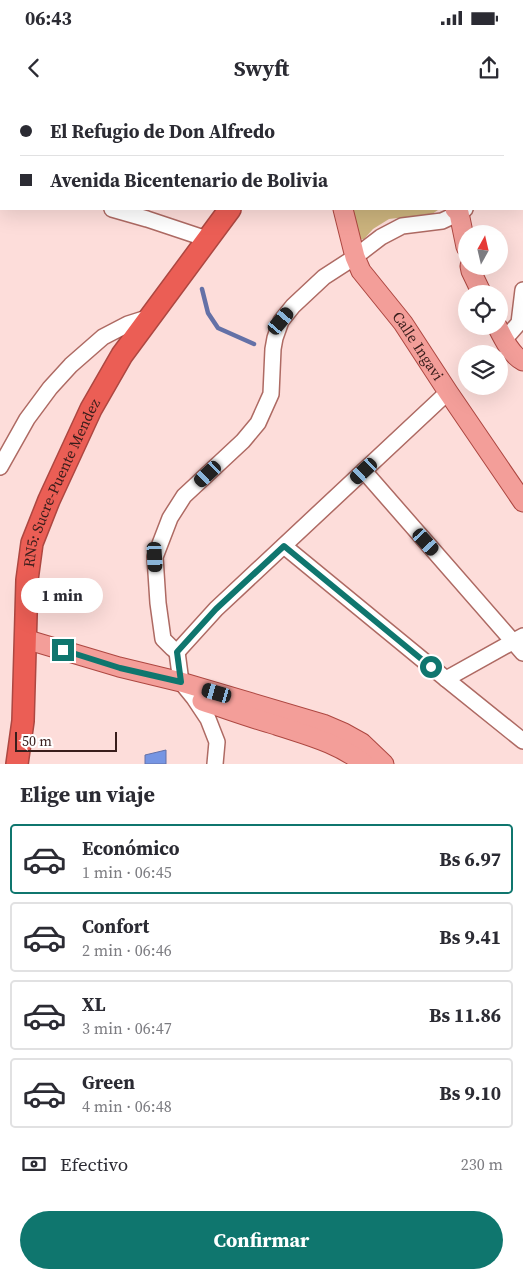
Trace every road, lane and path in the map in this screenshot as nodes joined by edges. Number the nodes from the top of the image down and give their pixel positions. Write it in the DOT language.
graph roads {
  1 [pos="116,210"];
  2 [pos="222,210"];
  3 [pos="229,210"];
  4 [pos="237,210"];
  5 [pos="343,210"];
  6 [pos="459,210"];
  7 [pos="462,225"];
  8 [pos="208,239"];
  9 [pos="355,257"];
  10 [pos="523,293"];
  11 [pos="150,316"];
  12 [pos="508,328"];
  13 [pos="501,335"];
  14 [pos="523,361"];
  15 [pos="448,392"];
  16 [pos="0,467"];
  17 [pos="364,471"];
  18 [pos="523,502"];
  19 [pos="284,546"];
  20 [pos="520,643"];
  21 [pos="25,646"];
  22 [pos="177,652"];
  23 [pos="446,680"];
  24 [pos="181,682"];
  25 [pos="194,698"];
  26 [pos="523,741"];
  27 [pos="17,764"];
  28 [pos="216,764"];
  29 [pos="364,764"];
  30 [pos="384,764"];
  1 -- 8 [label="street"];
  2 -- 8 [label="highway"];
  3 -- 8 [label="highway"];
  4 -- 8 [label="highway"];
  5 -- 9 [label="main road, Calle Ingavi"];
  6 -- 7 [label="main road"];
  6 -- 9 [label="street"];
  8 -- 11 [label="highway, RN5: Sucre-Puente Mendez"];
  9 -- 15 [label="main road, Calle Ingavi"];
  9 -- 22 [label="street"];
  10 -- 12 [label="street"];
  11 -- 16 [label="street"];
  11 -- 21 [label="highway, RN5: Sucre-Puente Mendez"];
  13 -- 14 [label="main road"];
  15 -- 17 [label="street"];
  15 -- 18 [label="main road, Calle Ingavi"];
  17 -- 19 [label="street"];
  17 -- 20 [label="street"];
  19 -- 22 [label="street"];
  19 -- 23 [label="street"];
  20 -- 23 [label="street"];
  21 -- 24 [label="main road"];
  21 -- 25 [label="main road"];
  21 -- 27 [label="highway, RN5: Sucre-Puente Mendez"];
  22 -- 24 [label="street"];
  23 -- 26 [label="street"];
  24 -- 25 [label="street"];
  24 -- 30 [label="main road"];
  25 -- 28 [label="street"];
  25 -- 29 [label="main road"];
}
